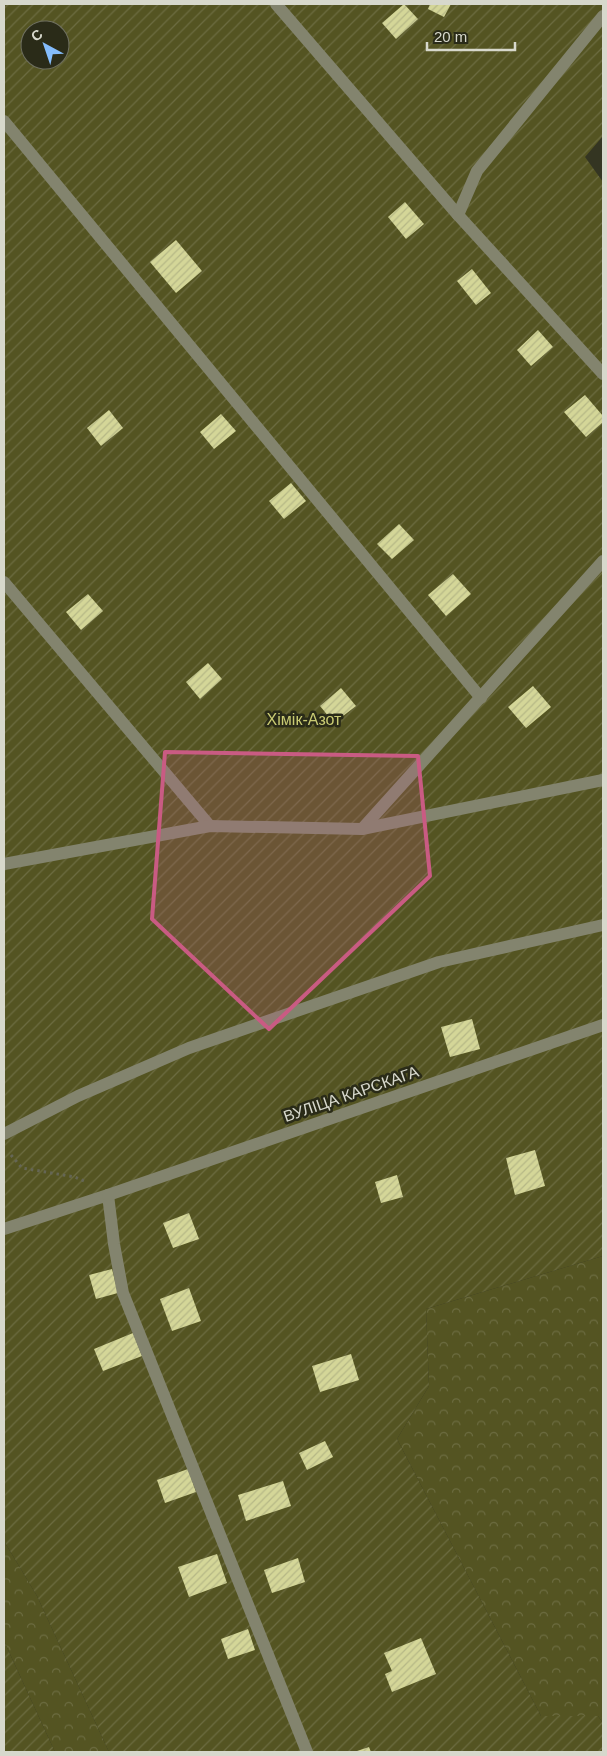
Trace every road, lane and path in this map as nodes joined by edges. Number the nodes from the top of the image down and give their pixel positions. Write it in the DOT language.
graph roads {
  1 [pos="276,4"];
  2 [pos="603,16"];
  3 [pos="4,121"];
  4 [pos="458,216"];
  5 [pos="603,374"];
  6 [pos="603,561"];
  7 [pos="4,582"];
  8 [pos="481,698"];
  9 [pos="603,780"];
  10 [pos="210,826"];
  11 [pos="362,829"];
  12 [pos="4,864"];
  13 [pos="603,925"];
  14 [pos="603,1025"];
  15 [pos="4,1134"];
  16 [pos="10,1154"];
  17 [pos="108,1195"];
  18 [pos="4,1228"];
  19 [pos="307,1752"];
  1 -- 4 [label="street"];
  2 -- 4 [label="street"];
  3 -- 8 [label="street"];
  4 -- 5 [label="street"];
  6 -- 8 [label="street"];
  7 -- 10 [label="street"];
  8 -- 11 [label="street"];
  9 -- 11 [label="street"];
  10 -- 11 [label="street"];
  10 -- 12 [label="street"];
  13 -- 15 [label="street"];
  14 -- 17 [label="street, ВУЛІЦА КАРСКАГА"];
  16 -- 17 [label="path"];
  17 -- 18 [label="street, ВУЛІЦА КАРСКАГА"];
  17 -- 19 [label="street"];
}
